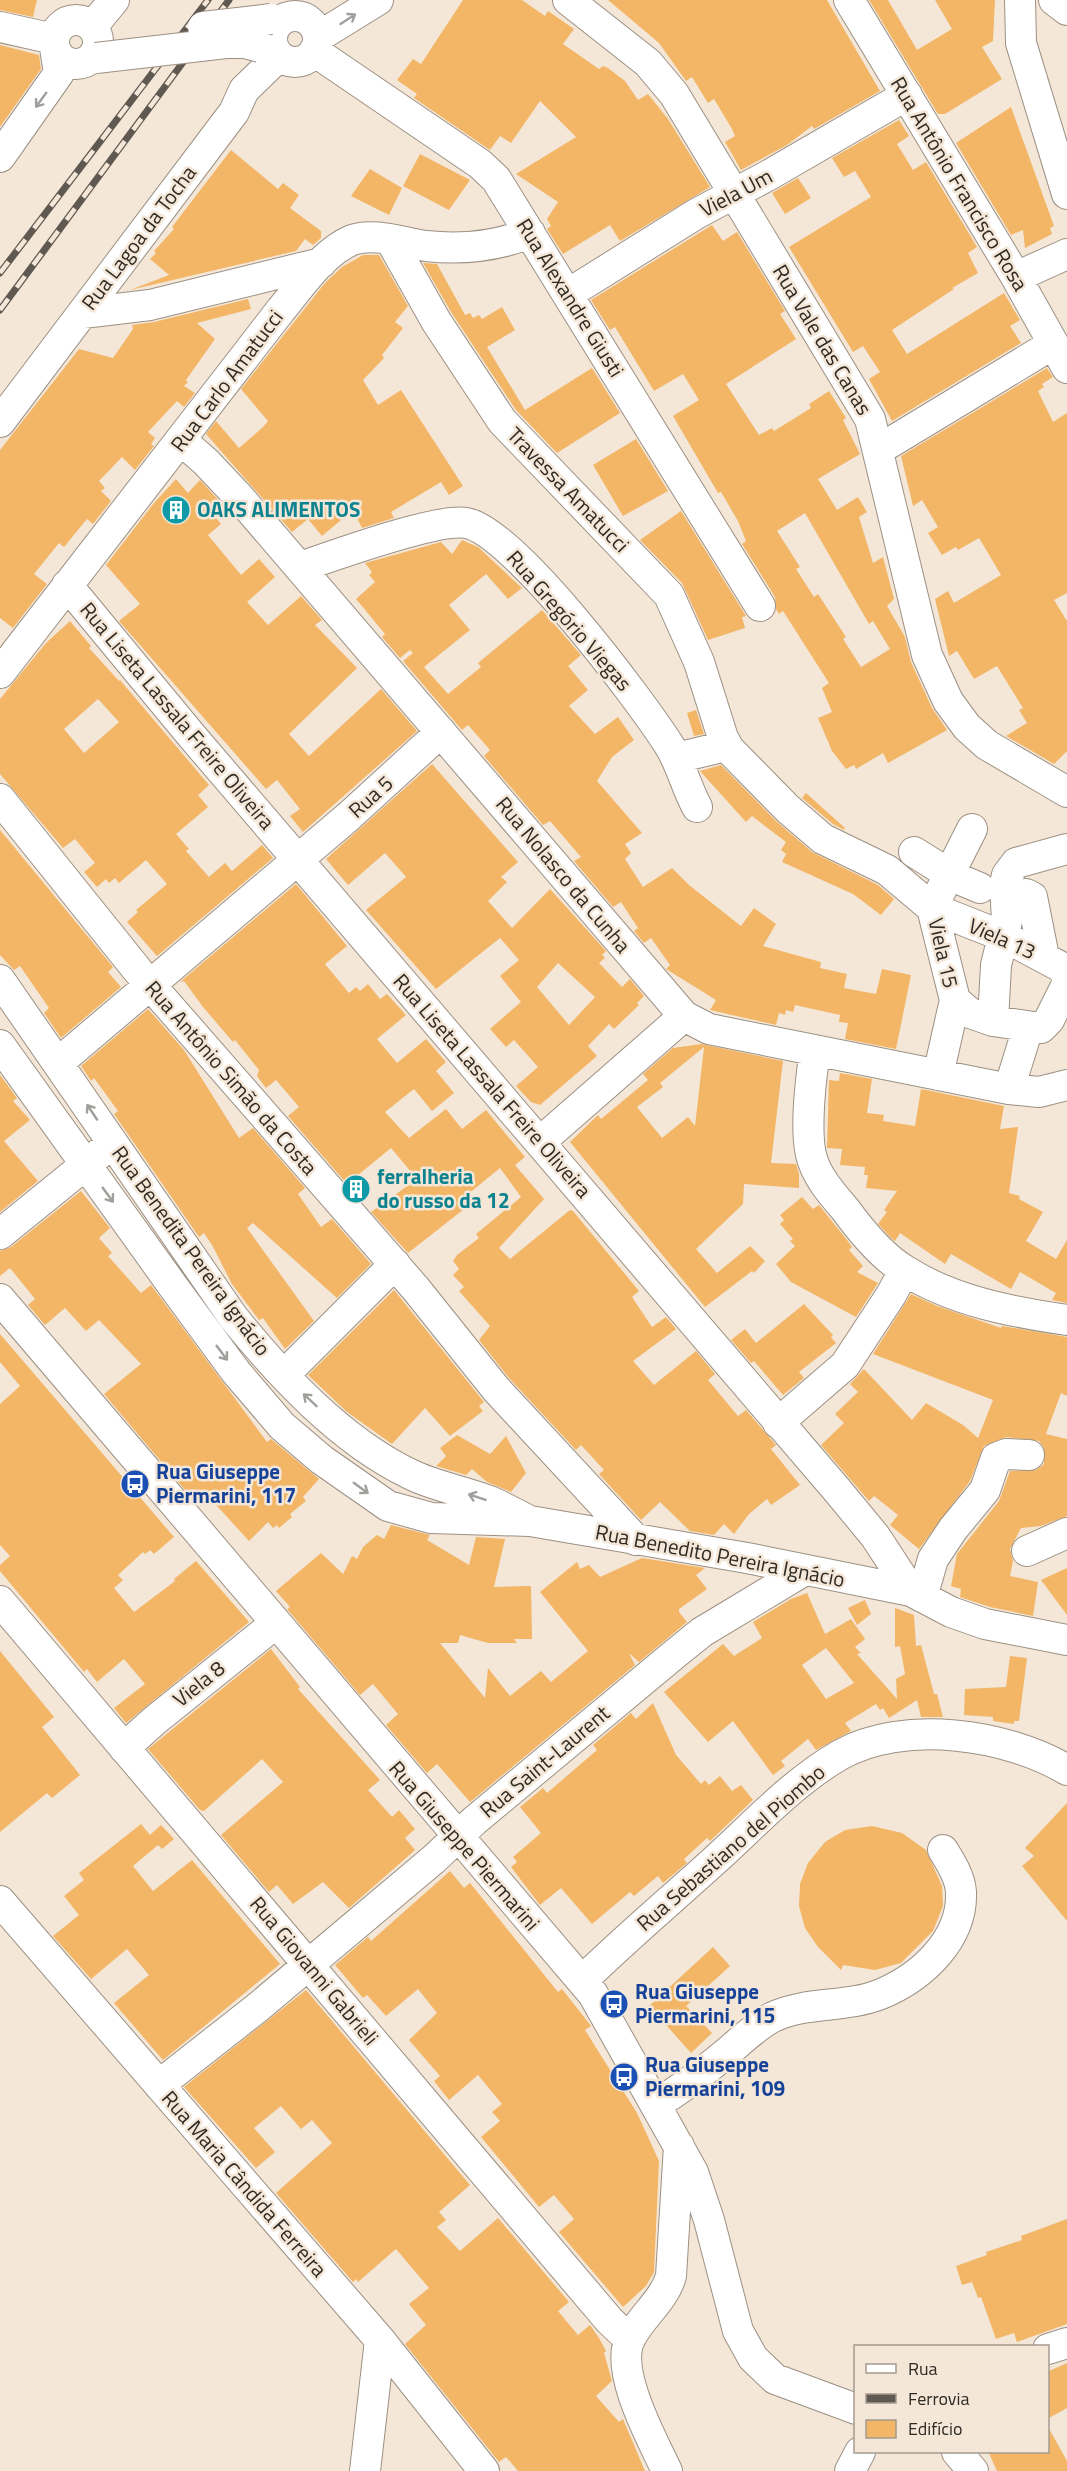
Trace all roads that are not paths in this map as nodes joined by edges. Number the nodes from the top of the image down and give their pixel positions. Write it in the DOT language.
graph roads {
  1 [pos="114,0"];
  2 [pos="378,0"];
  3 [pos="568,0"];
  4 [pos="849,0"];
  5 [pos="1020,0"];
  6 [pos="1054,0"];
  7 [pos="1067,10"];
  8 [pos="0,27"];
  9 [pos="81,36"];
  10 [pos="292,36"];
  11 [pos="907,95"];
  12 [pos="0,157"];
  13 [pos="1067,194"];
  14 [pos="734,195"];
  15 [pos="530,233"];
  16 [pos="391,241"];
  17 [pos="1067,254"];
  18 [pos="321,263"];
  19 [pos="1016,277"];
  20 [pos="568,294"];
  21 [pos="83,313"];
  22 [pos="1060,356"];
  23 [pos="0,422"];
  24 [pos="182,441"];
  25 [pos="878,450"];
  26 [pos="300,567"];
  27 [pos="67,585"];
  28 [pos="760,606"];
  29 [pos="0,672"];
  30 [pos="441,732"];
  31 [pos="726,746"];
  32 [pos="676,758"];
  33 [pos="1067,792"];
  34 [pos="0,799"];
  35 [pos="697,807"];
  36 [pos="972,829"];
  37 [pos="1067,849"];
  38 [pos="914,852"];
  39 [pos="298,859"];
  40 [pos="949,874"];
  41 [pos="993,892"];
  42 [pos="932,908"];
  43 [pos="1005,937"];
  44 [pos="1055,966"];
  45 [pos="0,980"];
  46 [pos="149,984"];
  47 [pos="1067,984"];
  48 [pos="955,1000"];
  49 [pos="684,1016"];
  50 [pos="993,1021"];
  51 [pos="1048,1028"];
  52 [pos="0,1045"];
  53 [pos="815,1050"];
  54 [pos="58,1063"];
  55 [pos="938,1075"];
  56 [pos="1067,1084"];
  57 [pos="1009,1089"];
  58 [pos="540,1142"];
  59 [pos="113,1143"];
  60 [pos="85,1164"];
  61 [pos="0,1234"];
  62 [pos="395,1264"];
  63 [pos="904,1270"];
  64 [pos="0,1299"];
  65 [pos="1067,1320"];
  66 [pos="284,1375"];
  67 [pos="778,1423"];
  68 [pos="1029,1455"];
  69 [pos="530,1521"];
  70 [pos="1067,1533"];
  71 [pos="636,1540"];
  72 [pos="1027,1551"];
  73 [pos="805,1570"];
  74 [pos="917,1594"];
  75 [pos="0,1601"];
  76 [pos="276,1623"];
  77 [pos="1067,1640"];
  78 [pos="124,1748"];
  79 [pos="1067,1770"];
  80 [pos="458,1836"];
  81 [pos="943,1850"];
  82 [pos="0,1900"];
  83 [pos="309,1964"];
  84 [pos="582,1980"];
  85 [pos="159,2085"];
  86 [pos="656,2104"];
  87 [pos="679,2146"];
  88 [pos="629,2339"];
  89 [pos="380,2340"];
  90 [pos="1067,2343"];
  91 [pos="1049,2348"];
  92 [pos="854,2409"];
  93 [pos="859,2453"];
  94 [pos="959,2453"];
  95 [pos="365,2471"];
  96 [pos="484,2471"];
  97 [pos="667,2471"];
  98 [pos="850,2471"];
  99 [pos="973,2471"];
  1 -- 9 [label="street"];
  10 -- 2 [label="street, one-way"];
  3 -- 14 [label="street, Rua Vale das Canas"];
  4 -- 11 [label="street, Rua Antônio Francisco Rosa"];
  5 -- 13 [label="street"];
  6 -- 7 [label="street"];
  8 -- 9 [label="street"];
  9 -- 10 [label="street, bridge"];
  9 -- 12 [label="street, one-way"];
  10 -- 15 [label="street, Rua Alexandre Giusti"];
  10 -- 21 [label="street, Rua Lagoa da Tocha"];
  11 -- 14 [label="street, Viela Um"];
  11 -- 19 [label="street, Rua Antônio Francisco Rosa"];
  14 -- 20 [label="street, Viela Um"];
  14 -- 25 [label="street, Rua Vale das Canas"];
  15 -- 16 [label="street, Rua Carlo Amatucci"];
  15 -- 20 [label="street, Rua Alexandre Giusti"];
  16 -- 18 [label="street, Rua Carlo Amatucci"];
  16 -- 31 [label="street, Travessa Amatucci"];
  17 -- 19 [label="street"];
  18 -- 21 [label="street"];
  18 -- 24 [label="street, Rua Carlo Amatucci"];
  19 -- 22 [label="street, Rua Antônio Francisco Rosa"];
  20 -- 28 [label="street, Rua Alexandre Giusti"];
  21 -- 23 [label="street, Rua Lagoa da Tocha"];
  22 -- 25 [label="street"];
  24 -- 26 [label="street, Rua Nolasco da Cunha"];
  24 -- 27 [label="street, Rua Carlo Amatucci"];
  25 -- 33 [label="street, Rua Vale das Canas"];
  26 -- 30 [label="street, Rua Nolasco da Cunha"];
  26 -- 32 [label="street, Rua Gregório Viegas"];
  27 -- 29 [label="street, Rua Carlo Amatucci"];
  27 -- 39 [label="street, Rua Liseta Lassala Freire Oliveira"];
  30 -- 39 [label="street, Rua 5"];
  30 -- 49 [label="street, Rua Nolasco da Cunha"];
  31 -- 32 [label="street"];
  31 -- 42 [label="street, Viela 13"];
  32 -- 35 [label="street, Rua Gregório Viegas"];
  34 -- 46 [label="street, Rua Antônio Simão da Costa"];
  36 -- 40 [label="street"];
  37 -- 41 [label="street"];
  38 -- 40 [label="street"];
  39 -- 46 [label="street, Rua 5"];
  39 -- 58 [label="street, Rua Liseta Lassala Freire Oliveira"];
  40 -- 41 [label="street"];
  40 -- 42 [label="street"];
  41 -- 43 [label="street"];
  41 -- 44 [label="street"];
  42 -- 43 [label="street, Viela 13"];
  42 -- 48 [label="street, Viela 15"];
  43 -- 44 [label="street, Viela 13"];
  43 -- 50 [label="street"];
  45 -- 54 [label="street, Rua Benedita Pereira Ignácio"];
  46 -- 54 [label="street, Rua 5"];
  46 -- 62 [label="street, Rua Antônio Simão da Costa"];
  47 -- 51 [label="street"];
  48 -- 50 [label="street, Viela 15"];
  48 -- 55 [label="street"];
  49 -- 53 [label="street, Rua Nolasco da Cunha"];
  49 -- 58 [label="street"];
  50 -- 51 [label="street, Viela 15"];
  51 -- 57 [label="street"];
  52 -- 60 [label="street, Rua Benedita Pereira Ignácio"];
  53 -- 55 [label="street, Rua Nolasco da Cunha"];
  53 -- 63 [label="street"];
  59 -- 54 [label="street, Rua Benedita Pereira Ignácio, one-way"];
  55 -- 57 [label="street, Rua Nolasco da Cunha"];
  56 -- 57 [label="street, Rua Nolasco da Cunha"];
  58 -- 67 [label="street, Rua Liseta Lassala Freire Oliveira"];
  59 -- 60 [label="street"];
  59 -- 66 [label="street, Rua Benedita Pereira Ignácio"];
  60 -- 61 [label="street"];
  60 -- 69 [label="street, Rua Benedita Pereira Ignácio, one-way"];
  62 -- 66 [label="street"];
  62 -- 71 [label="street, Rua Antônio Simão da Costa"];
  63 -- 65 [label="street"];
  63 -- 67 [label="street"];
  64 -- 76 [label="street, Rua Giuseppe Piermarini"];
  69 -- 66 [label="street, Rua Benedita Pereira Ignácio, one-way"];
  67 -- 74 [label="street, Rua Liseta Lassala Freire Oliveira"];
  68 -- 74 [label="street"];
  69 -- 71 [label="street, Rua Benedito Pereira Ignácio"];
  70 -- 72 [label="street"];
  71 -- 73 [label="street, Rua Benedito Pereira Ignácio"];
  73 -- 74 [label="street, Rua Benedito Pereira Ignácio"];
  73 -- 80 [label="street, Rua Saint-Laurent"];
  74 -- 77 [label="street"];
  75 -- 78 [label="street, Rua Giovanni Gabrieli"];
  76 -- 78 [label="street, Viela 8"];
  76 -- 80 [label="street, Rua Giuseppe Piermarini"];
  78 -- 83 [label="street, Rua Giovanni Gabrieli"];
  79 -- 84 [label="street, Rua Sebastiano del Piombo"];
  80 -- 83 [label="street, Rua Saint-Laurent"];
  80 -- 84 [label="street, Rua Giuseppe Piermarini"];
  81 -- 86 [label="street"];
  82 -- 85 [label="street, Rua Maria Cândida Ferreira"];
  83 -- 85 [label="street, Rua Saint-Laurent"];
  83 -- 88 [label="street, Rua Giovanni Gabrieli"];
  84 -- 86 [label="street, Rua Giuseppe Piermarini"];
  85 -- 89 [label="street, Rua Maria Cândida Ferreira"];
  86 -- 87 [label="street, Rua Giuseppe Piermarini"];
  87 -- 88 [label="street"];
  87 -- 92 [label="street, Rua Giuseppe Piermarini"];
  88 -- 97 [label="street"];
  89 -- 95 [label="street"];
  89 -- 96 [label="street, Rua Maria Cândida Ferreira"];
  90 -- 91 [label="street"];
  93 -- 98 [label="street"];
  94 -- 99 [label="street"];
}
